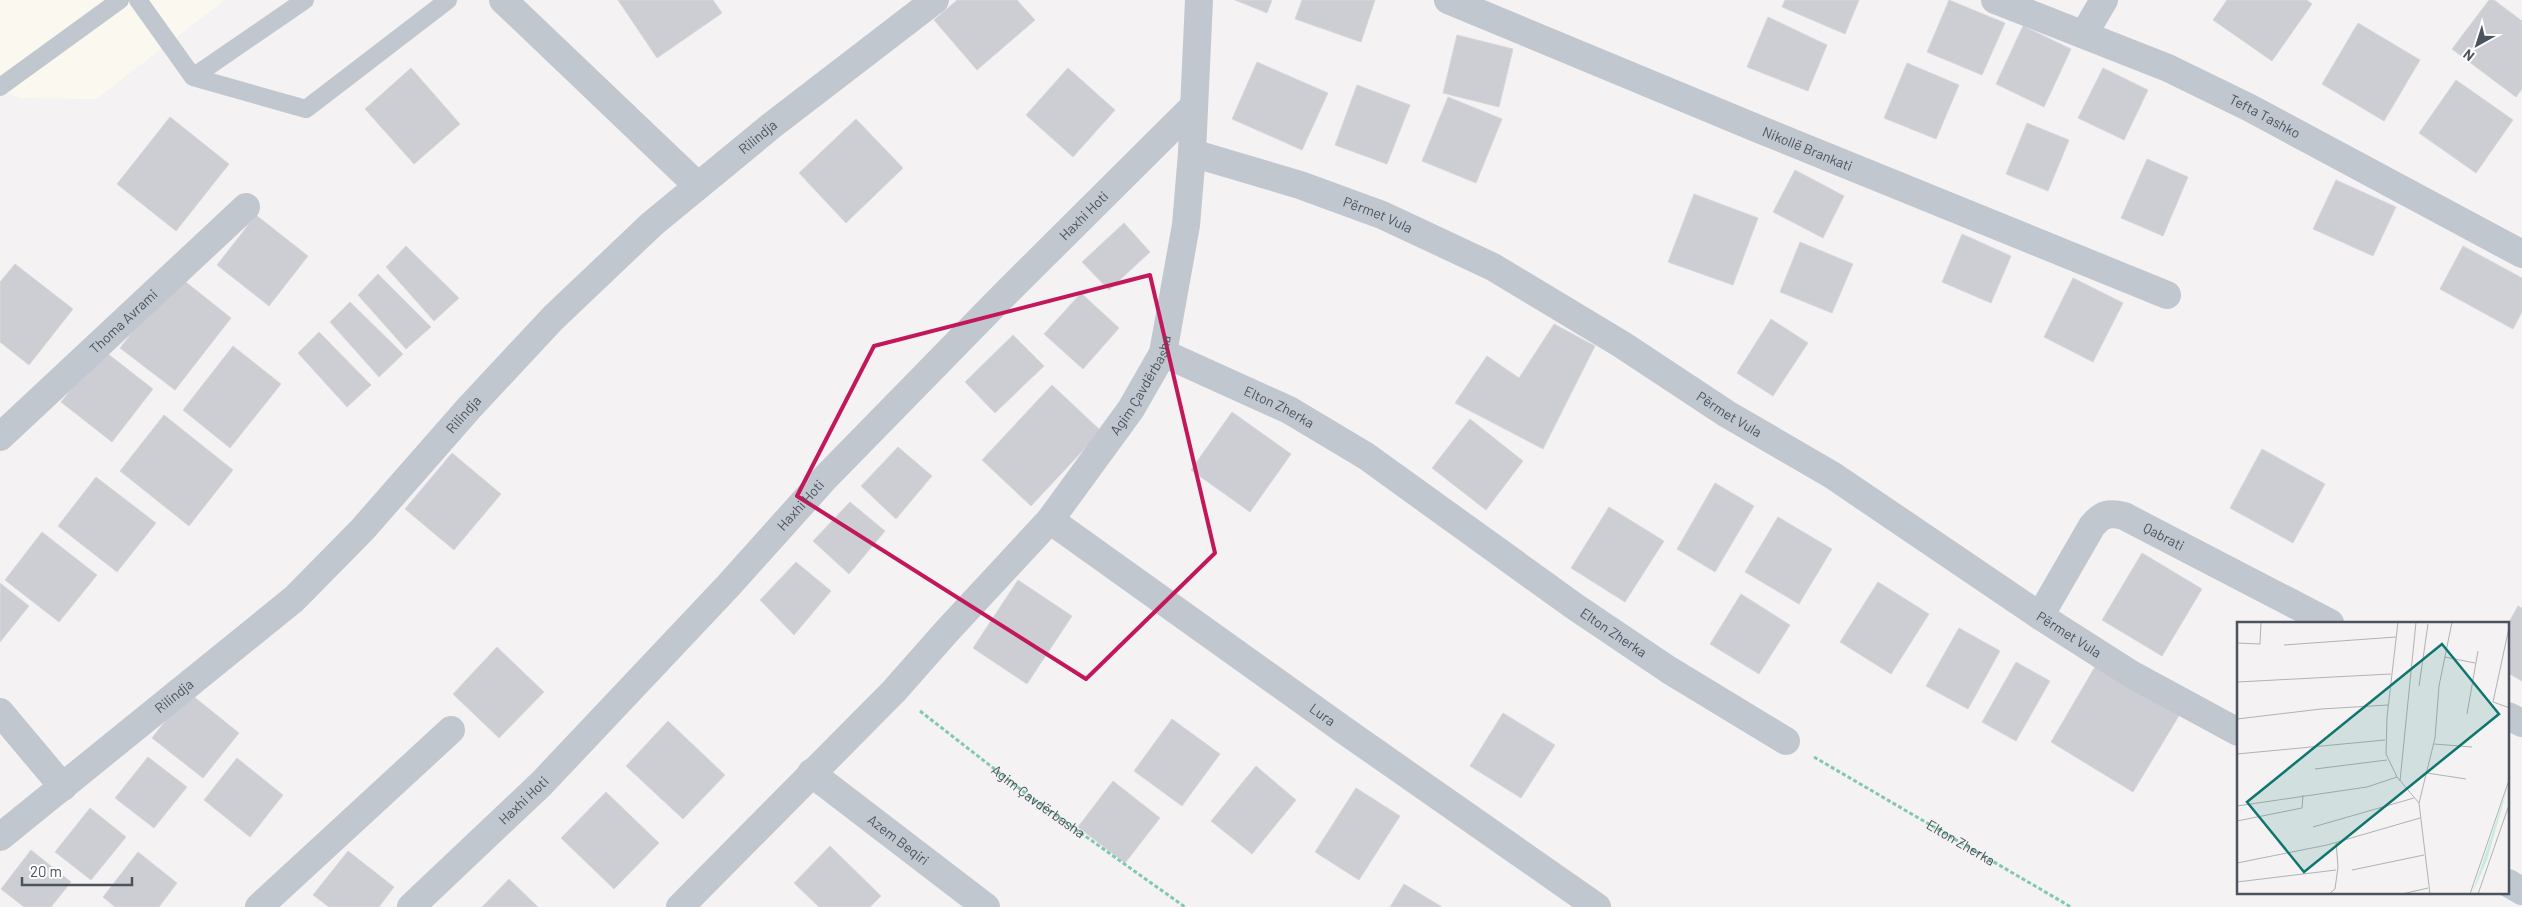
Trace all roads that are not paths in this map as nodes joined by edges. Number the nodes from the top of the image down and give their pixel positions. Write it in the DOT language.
graph roads {
  1 [pos="120,0"];
  2 [pos="138,0"];
  3 [pos="305,0"];
  4 [pos="503,0"];
  5 [pos="935,0"];
  6 [pos="1199,0"];
  7 [pos="1448,0"];
  8 [pos="1995,0"];
  9 [pos="2104,0"];
  10 [pos="444,1"];
  11 [pos="2084,34"];
  12 [pos="193,77"];
  13 [pos="0,87"];
  14 [pos="1194,106"];
  15 [pos="1192,153"];
  16 [pos="698,186"];
  17 [pos="246,207"];
  18 [pos="2522,254"];
  19 [pos="2167,295"];
  20 [pos="1163,353"];
  21 [pos="0,437"];
  22 [pos="1050,520"];
  23 [pos="2040,616"];
  24 [pos="2328,622"];
  25 [pos="0,712"];
  26 [pos="2510,717"];
  27 [pos="2522,723"];
  28 [pos="451,730"];
  29 [pos="2237,731"];
  30 [pos="1786,741"];
  31 [pos="811,773"];
  32 [pos="63,787"];
  33 [pos="0,838"];
  34 [pos="2510,884"];
  35 [pos="2522,891"];
  36 [pos="259,907"];
  37 [pos="410,907"];
  38 [pos="680,907"];
  39 [pos="986,907"];
  40 [pos="1597,907"];
  1 -- 13 [label="lane"];
  2 -- 12 [label="lane"];
  3 -- 12 [label="lane"];
  4 -- 16 [label="street"];
  5 -- 16 [label="street, Rilindja"];
  6 -- 14 [label="street, Agim Çavdërbasha"];
  7 -- 19 [label="street, Nikollë Brankati"];
  8 -- 11 [label="street, Tefta Tashko"];
  9 -- 11 [label="street"];
  10 -- 12 [label="lane"];
  11 -- 18 [label="street, Tefta Tashko"];
  14 -- 15 [label="street, Agim Çavdërbasha"];
  14 -- 37 [label="street, Haxhi Hoti"];
  15 -- 20 [label="street, Agim Çavdërbasha"];
  15 -- 23 [label="street, Përmet Vula"];
  16 -- 32 [label="street, Rilindja"];
  17 -- 21 [label="street, Thoma Avrami"];
  20 -- 22 [label="street, Agim Çavdërbasha"];
  20 -- 30 [label="street, Elton Zherka"];
  22 -- 31 [label="street, Agim Çavdërbasha"];
  22 -- 40 [label="street, Lura"];
  23 -- 24 [label="street, Qabrati"];
  23 -- 29 [label="street, Përmet Vula"];
  25 -- 32 [label="street"];
  26 -- 27 [label="street"];
  28 -- 36 [label="street"];
  31 -- 38 [label="street, Agim Çavdërbasha"];
  31 -- 39 [label="street, Azem Beqiri"];
  32 -- 33 [label="street, Rilindja"];
  34 -- 35 [label="street"];
}
